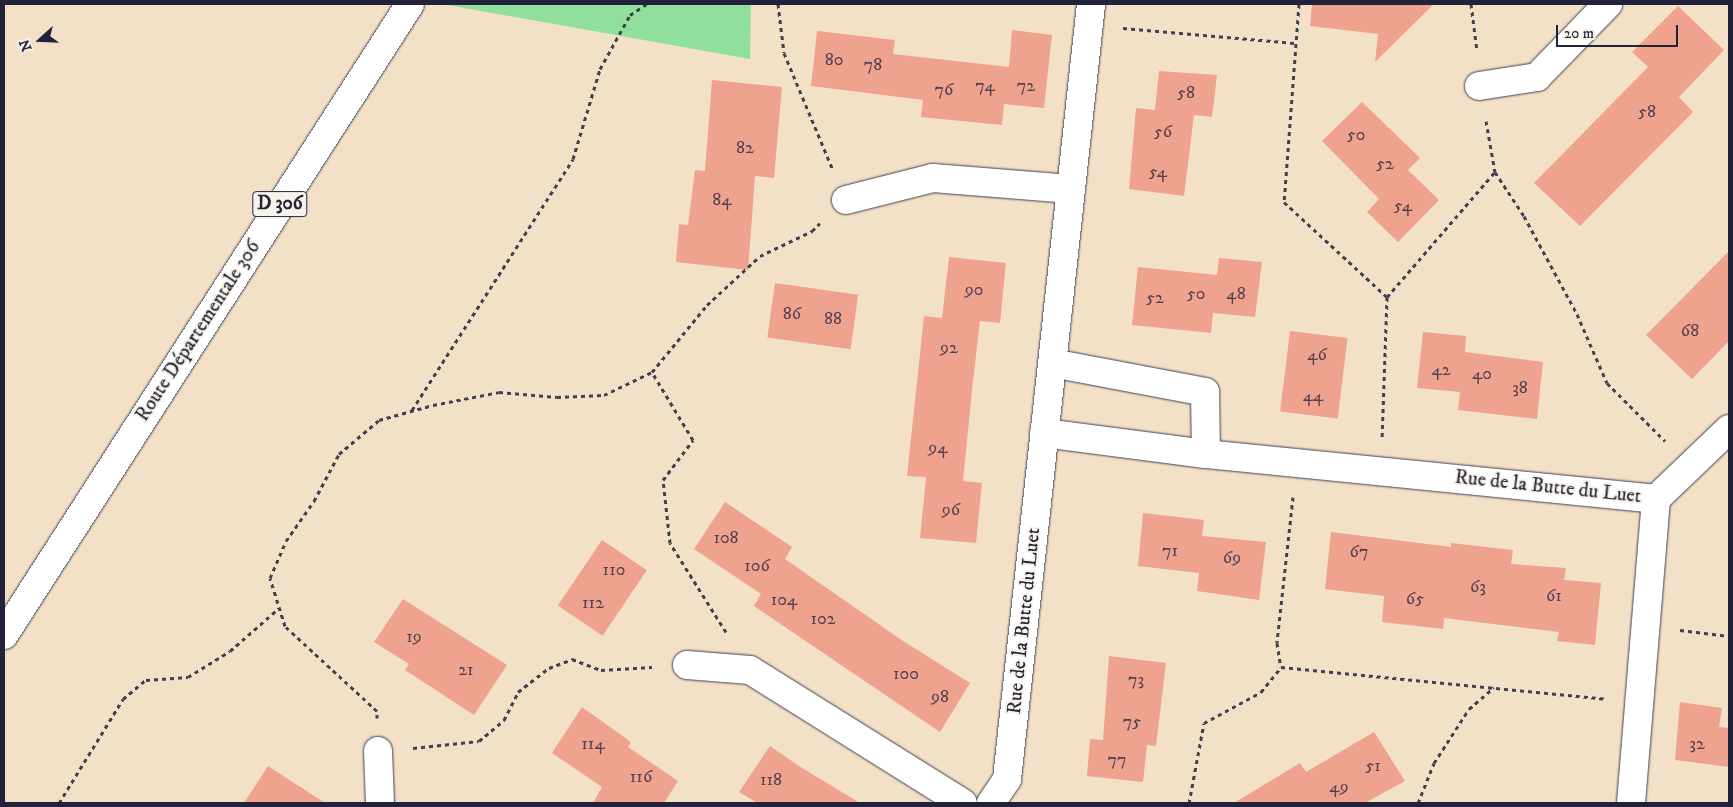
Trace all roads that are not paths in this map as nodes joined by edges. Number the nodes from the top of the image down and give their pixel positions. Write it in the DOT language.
graph roads {
  1 [pos="410,4"];
  2 [pos="1608,4"];
  3 [pos="1091,15"];
  4 [pos="1479,86"];
  5 [pos="1071,189"];
  6 [pos="846,200"];
  7 [pos="1052,362"];
  8 [pos="1729,429"];
  9 [pos="1044,434"];
  10 [pos="1206,454"];
  11 [pos="1656,498"];
  12 [pos="4,635"];
  13 [pos="687,665"];
  14 [pos="378,751"];
  15 [pos="380,803"];
  16 [pos="963,803"];
  17 [pos="991,803"];
  18 [pos="1631,803"];
  1 -- 12 [label="street, Route Départementale 306 / D 306"];
  2 -- 4 [label="street"];
  3 -- 5 [label="street, Rue de la Butte du Luet"];
  5 -- 6 [label="street"];
  5 -- 7 [label="street, Rue de la Butte du Luet"];
  7 -- 9 [label="street, Rue de la Butte du Luet"];
  7 -- 10 [label="street"];
  8 -- 11 [label="street"];
  9 -- 10 [label="street, Rue de la Butte du Luet"];
  9 -- 17 [label="street, Rue de la Butte du Luet"];
  10 -- 11 [label="street, Rue de la Butte du Luet"];
  11 -- 18 [label="street, Rue de la Butte du Luet"];
  13 -- 16 [label="street"];
  14 -- 15 [label="street"];
}
